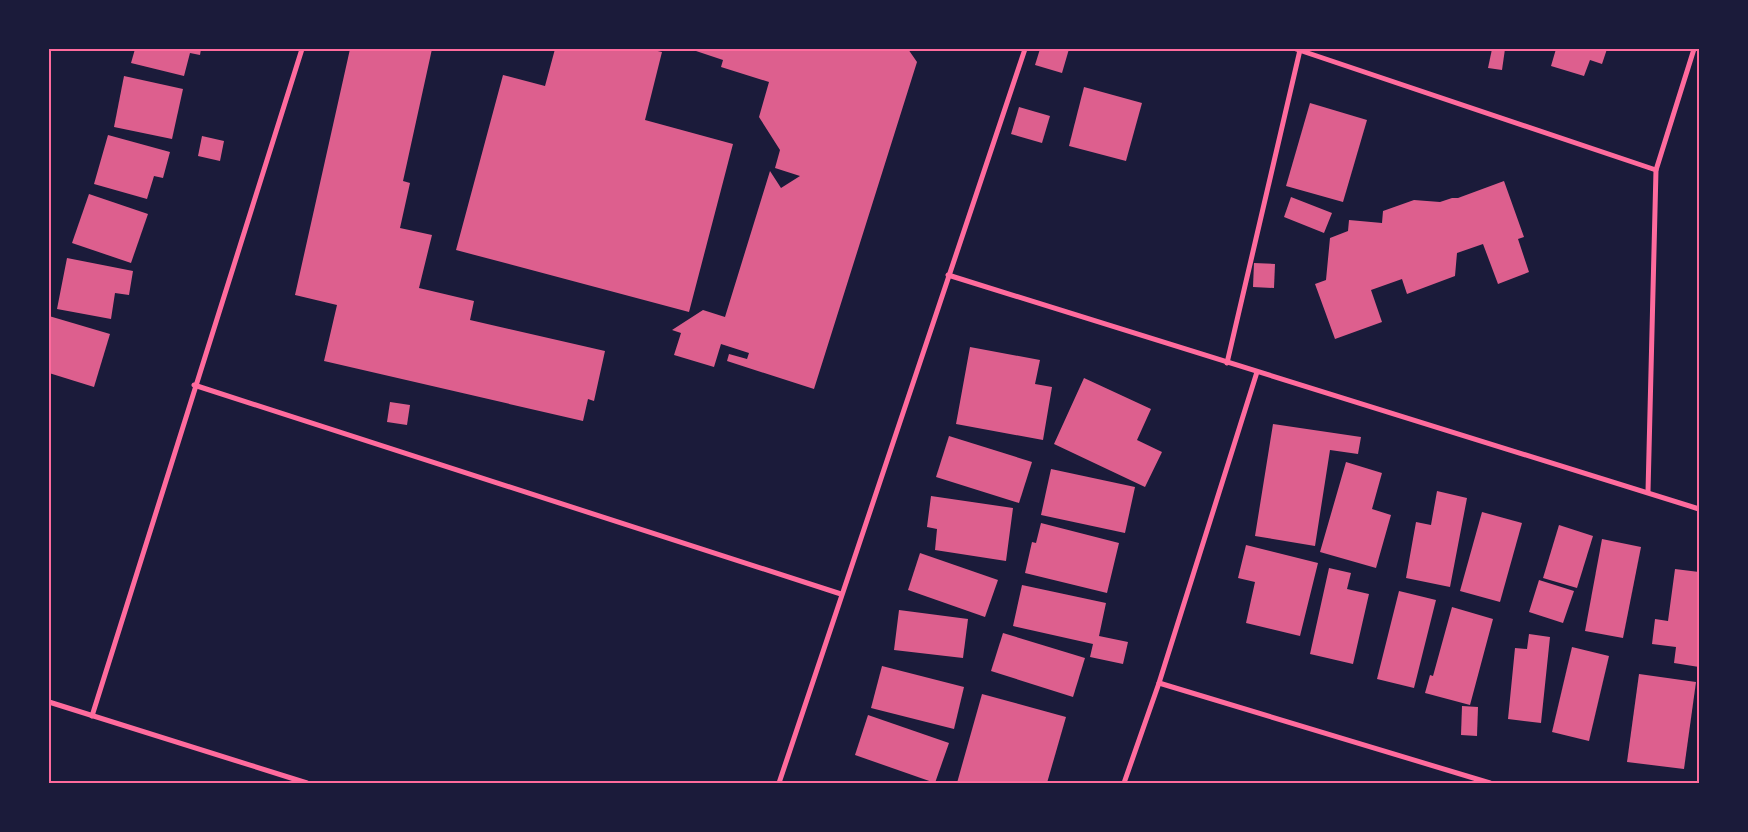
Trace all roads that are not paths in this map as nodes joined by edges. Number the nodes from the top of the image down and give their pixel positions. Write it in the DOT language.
graph roads {
  1 [pos="302,49"];
  2 [pos="1025,49"];
  3 [pos="1298,49"];
  4 [pos="1694,49"];
  5 [pos="1656,170"];
  6 [pos="948,276"];
  7 [pos="1227,363"];
  8 [pos="1257,372"];
  9 [pos="194,384"];
  10 [pos="1648,492"];
  11 [pos="1699,509"];
  12 [pos="841,594"];
  13 [pos="1159,683"];
  14 [pos="49,702"];
  15 [pos="92,716"];
  16 [pos="307,783"];
  17 [pos="778,783"];
  18 [pos="1124,783"];
  19 [pos="1490,783"];
  1 -- 9 [label="street"];
  2 -- 6 [label="street"];
  3 -- 5 [label="street"];
  3 -- 7 [label="street"];
  4 -- 5 [label="street"];
  5 -- 10 [label="street"];
  6 -- 7 [label="street"];
  6 -- 12 [label="street"];
  7 -- 8 [label="street"];
  8 -- 10 [label="street"];
  8 -- 13 [label="street"];
  9 -- 12 [label="street"];
  9 -- 15 [label="street"];
  10 -- 11 [label="street"];
  12 -- 17 [label="street"];
  13 -- 18 [label="street"];
  13 -- 19 [label="street"];
  14 -- 15 [label="street"];
  15 -- 16 [label="street"];
}
